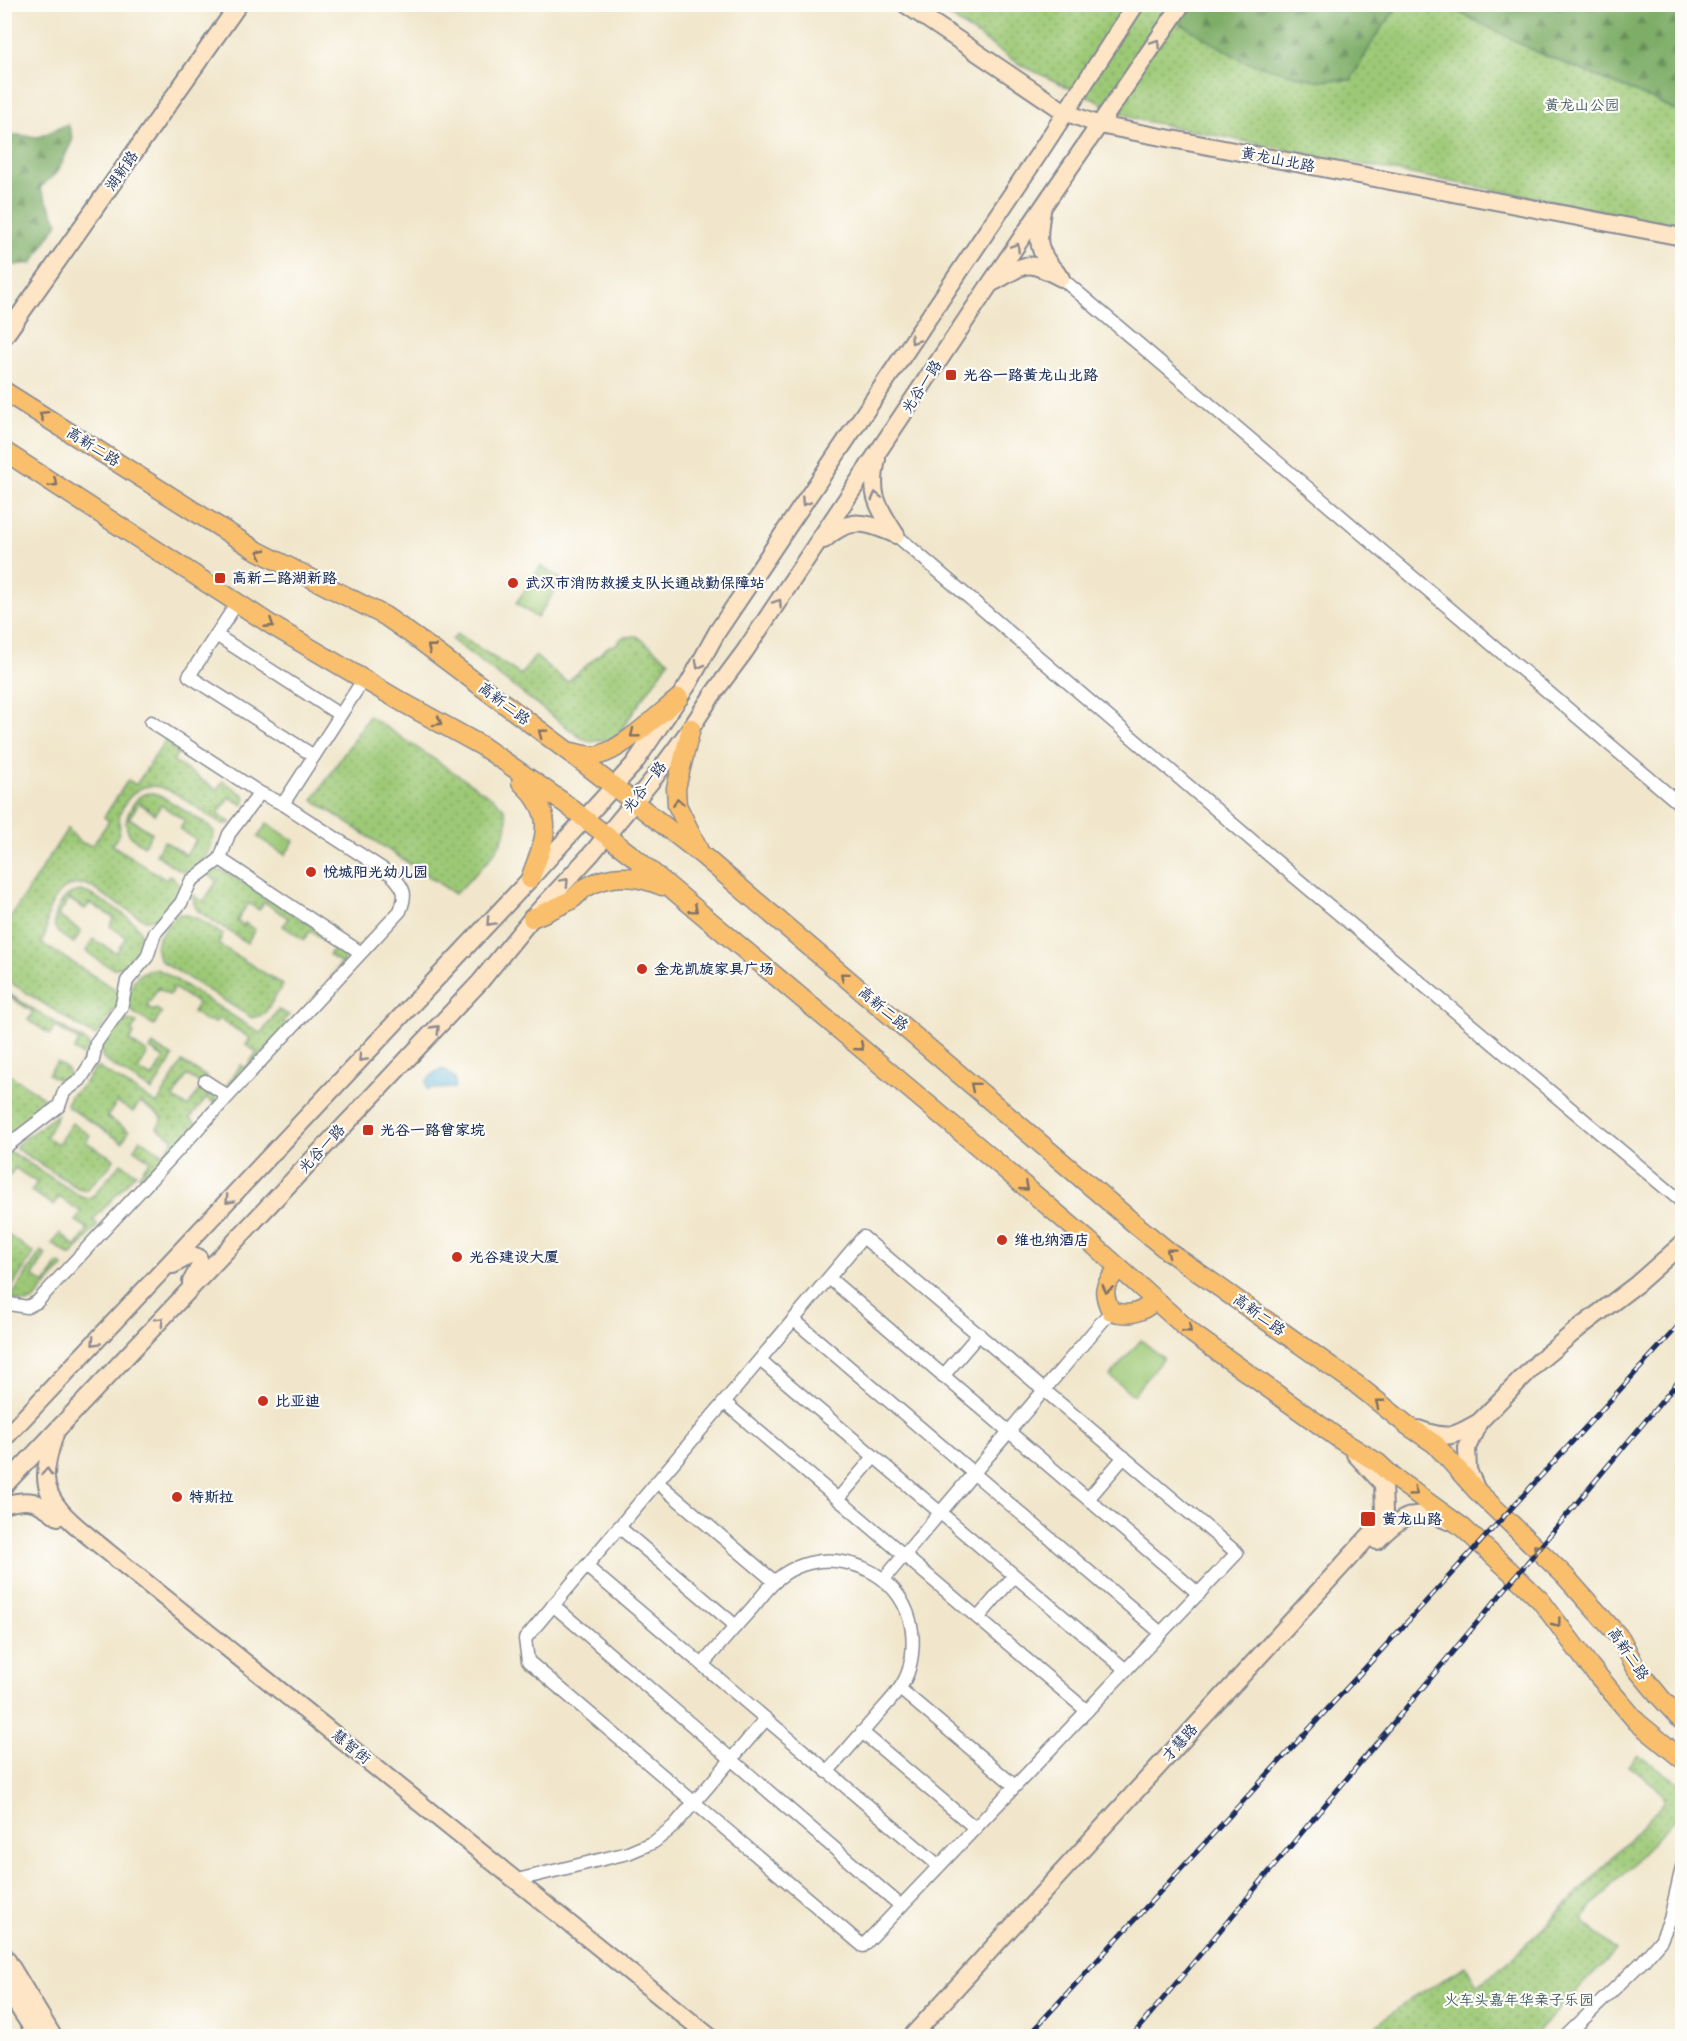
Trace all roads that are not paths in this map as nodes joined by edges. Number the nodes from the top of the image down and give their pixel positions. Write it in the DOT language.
graph roads {
  1 [pos="238,4"];
  2 [pos="905,4"];
  3 [pos="1136,4"];
  4 [pos="1182,4"];
  5 [pos="1065,112"];
  6 [pos="1100,125"];
  7 [pos="1043,207"];
  8 [pos="1683,237"];
  9 [pos="1061,278"];
  10 [pos="990,284"];
  11 [pos="4,337"];
  12 [pos="4,391"];
  13 [pos="4,451"];
  14 [pos="879,452"];
  15 [pos="896,536"];
  16 [pos="812,551"];
  17 [pos="237,603"];
  18 [pos="216,635"];
  19 [pos="363,680"];
  20 [pos="679,698"];
  21 [pos="340,716"];
  22 [pos="151,722"];
  23 [pos="691,728"];
  24 [pos="482,746"];
  25 [pos="564,750"];
  26 [pos="314,756"];
  27 [pos="614,787"];
  28 [pos="260,793"];
  29 [pos="634,802"];
  30 [pos="283,804"];
  31 [pos="1683,806"];
  32 [pos="584,819"];
  33 [pos="606,836"];
  34 [pos="702,855"];
  35 [pos="220,859"];
  36 [pos="530,879"];
  37 [pos="672,890"];
  38 [pos="532,918"];
  39 [pos="360,952"];
  40 [pos="204,1081"];
  41 [pos="228,1096"];
  42 [pos="4,1148"];
  43 [pos="1683,1202"];
  44 [pos="1683,1244"];
  45 [pos="1119,1268"];
  46 [pos="829,1278"];
  47 [pos="152,1281"];
  48 [pos="1155,1300"];
  49 [pos="177,1302"];
  50 [pos="4,1303"];
  51 [pos="1111,1311"];
  52 [pos="794,1320"];
  53 [pos="979,1334"];
  54 [pos="759,1360"];
  55 [pos="943,1376"];
  56 [pos="52,1387"];
  57 [pos="1044,1390"];
  58 [pos="724,1402"];
  59 [pos="4,1420"];
  60 [pos="1479,1422"];
  61 [pos="1407,1425"];
  62 [pos="57,1431"];
  63 [pos="1009,1432"];
  64 [pos="4,1439"];
  65 [pos="1342,1441"];
  66 [pos="874,1457"];
  67 [pos="1124,1457"];
  68 [pos="974,1473"];
  69 [pos="657,1482"];
  70 [pos="4,1486"];
  71 [pos="1477,1491"];
  72 [pos="838,1499"];
  73 [pos="1088,1499"];
  74 [pos="4,1505"];
  75 [pos="940,1513"];
  76 [pos="619,1527"];
  77 [pos="1462,1527"];
  78 [pos="904,1555"];
  79 [pos="586,1566"];
  80 [pos="1014,1576"];
  81 [pos="884,1579"];
  82 [pos="775,1582"];
  83 [pos="1199,1594"];
  84 [pos="553,1605"];
  85 [pos="978,1618"];
  86 [pos="736,1626"];
  87 [pos="1161,1633"];
  88 [pos="702,1665"];
  89 [pos="1126,1670"];
  90 [pos="900,1689"];
  91 [pos="1087,1711"];
  92 [pos="766,1719"];
  93 [pos="1683,1721"];
  94 [pos="862,1732"];
  95 [pos="732,1759"];
  96 [pos="1683,1759"];
  97 [pos="828,1772"];
  98 [pos="1015,1786"];
  99 [pos="694,1802"];
  100 [pos="975,1828"];
  101 [pos="939,1866"];
  102 [pos="1683,1867"];
  103 [pos="517,1880"];
  104 [pos="901,1906"];
  105 [pos="4,1955"];
  106 [pos="4,1985"];
  107 [pos="37,2037"];
  108 [pos="53,2037"];
  109 [pos="698,2037"];
  110 [pos="709,2037"];
  111 [pos="912,2037"];
  112 [pos="926,2037"];
  113 [pos="1566,2037"];
  1 -- 11 [label="street, 湖新路"];
  2 -- 5 [label="street, 黄龙山北路"];
  3 -- 5 [label="street, 光谷一路"];
  6 -- 4 [label="street, 光谷一路, one-way"];
  5 -- 6 [label="street, 黄龙山北路"];
  5 -- 20 [label="street, 光谷一路, one-way"];
  6 -- 7 [label="street, 光谷一路"];
  6 -- 8 [label="street, 黄龙山北路"];
  7 -- 9 [label="street"];
  10 -- 7 [label="street, 光谷一路, one-way"];
  9 -- 10 [label="street"];
  9 -- 31 [label="street"];
  10 -- 14 [label="street, 光谷一路"];
  25 -- 12 [label="main road, 高新二路, one-way"];
  13 -- 17 [label="main road, one-way"];
  15 -- 14 [label="street, one-way"];
  14 -- 16 [label="street, 光谷一路"];
  15 -- 16 [label="street"];
  15 -- 43 [label="street"];
  23 -- 16 [label="street, 光谷一路, one-way"];
  17 -- 18 [label="street"];
  17 -- 19 [label="main road, one-way"];
  18 -- 21 [label="street"];
  18 -- 26 [label="street"];
  19 -- 21 [label="street"];
  19 -- 24 [label="main road, one-way"];
  20 -- 25 [label="main road, one-way"];
  20 -- 27 [label="street, 光谷一路"];
  21 -- 26 [label="street"];
  22 -- 28 [label="street"];
  23 -- 29 [label="street, 光谷一路"];
  34 -- 23 [label="main road, one-way"];
  24 -- 32 [label="main road"];
  24 -- 36 [label="main road"];
  25 -- 27 [label="main road, 高新二路"];
  26 -- 30 [label="street"];
  27 -- 29 [label="main road, 高新二路"];
  27 -- 32 [label="street, 光谷一路"];
  28 -- 30 [label="street"];
  28 -- 35 [label="street"];
  29 -- 33 [label="street, 光谷一路"];
  29 -- 34 [label="main road, 高新二路"];
  30 -- 39 [label="street"];
  32 -- 33 [label="main road"];
  32 -- 36 [label="street, 光谷一路"];
  33 -- 37 [label="main road"];
  38 -- 33 [label="street, 光谷一路, one-way"];
  61 -- 34 [label="main road, 高新二路, one-way"];
  35 -- 39 [label="street"];
  35 -- 42 [label="street"];
  36 -- 47 [label="street, 光谷一路, one-way"];
  37 -- 38 [label="main road"];
  37 -- 45 [label="main road, one-way"];
  49 -- 38 [label="street, 光谷一路, one-way"];
  39 -- 41 [label="street"];
  40 -- 41 [label="street"];
  41 -- 50 [label="street"];
  44 -- 60 [label="street"];
  45 -- 48 [label="main road"];
  45 -- 51 [label="main road, one-way"];
  46 -- 52 [label="street"];
  46 -- 53 [label="street"];
  46 -- 55 [label="street"];
  47 -- 49 [label="street"];
  47 -- 56 [label="street, 光谷一路, one-way"];
  48 -- 51 [label="main road"];
  48 -- 65 [label="main road, one-way"];
  62 -- 49 [label="street, 光谷一路, one-way"];
  51 -- 57 [label="street"];
  52 -- 54 [label="street"];
  52 -- 68 [label="street"];
  53 -- 55 [label="street"];
  53 -- 57 [label="street"];
  54 -- 58 [label="street"];
  54 -- 66 [label="street"];
  55 -- 63 [label="street"];
  56 -- 59 [label="street"];
  56 -- 64 [label="street, 光谷一路"];
  57 -- 63 [label="street"];
  57 -- 67 [label="street"];
  58 -- 69 [label="street"];
  58 -- 72 [label="street"];
  60 -- 61 [label="street"];
  60 -- 71 [label="street"];
  61 -- 71 [label="main road, 高新二路"];
  62 -- 70 [label="street, 光谷一路"];
  103 -- 62 [label="street, 慧智街, one-way"];
  63 -- 68 [label="street"];
  63 -- 73 [label="street"];
  65 -- 77 [label="main road, one-way"];
  65 -- 111 [label="street, 才慧路"];
  66 -- 72 [label="street"];
  66 -- 75 [label="street"];
  67 -- 73 [label="street"];
  67 -- 83 [label="street"];
  68 -- 75 [label="street"];
  68 -- 87 [label="street"];
  69 -- 76 [label="street"];
  69 -- 82 [label="street"];
  93 -- 71 [label="main road, 高新二路, one-way"];
  72 -- 78 [label="street"];
  73 -- 83 [label="street"];
  74 -- 109 [label="street, 慧智街"];
  75 -- 78 [label="street"];
  75 -- 80 [label="street"];
  76 -- 79 [label="street"];
  76 -- 86 [label="street"];
  77 -- 96 [label="main road, one-way"];
  77 -- 112 [label="street, 才慧路"];
  78 -- 81 [label="street"];
  78 -- 85 [label="street"];
  79 -- 84 [label="street"];
  79 -- 88 [label="street"];
  80 -- 85 [label="street"];
  80 -- 89 [label="street"];
  81 -- 82 [label="street"];
  81 -- 90 [label="street"];
  82 -- 86 [label="street"];
  83 -- 87 [label="street"];
  84 -- 95 [label="street"];
  84 -- 99 [label="street"];
  85 -- 91 [label="street"];
  86 -- 88 [label="street"];
  87 -- 89 [label="street"];
  88 -- 92 [label="street"];
  89 -- 91 [label="street"];
  90 -- 94 [label="street"];
  90 -- 98 [label="street"];
  91 -- 98 [label="street"];
  92 -- 95 [label="street"];
  92 -- 97 [label="street"];
  94 -- 97 [label="street"];
  94 -- 100 [label="street"];
  95 -- 99 [label="street"];
  95 -- 104 [label="street"];
  97 -- 101 [label="street"];
  98 -- 100 [label="street"];
  99 -- 103 [label="street"];
  99 -- 104 [label="street"];
  100 -- 101 [label="street"];
  101 -- 104 [label="street"];
  102 -- 113 [label="street"];
  103 -- 110 [label="street, 慧智街"];
  105 -- 108 [label="street"];
  106 -- 107 [label="street"];
}
